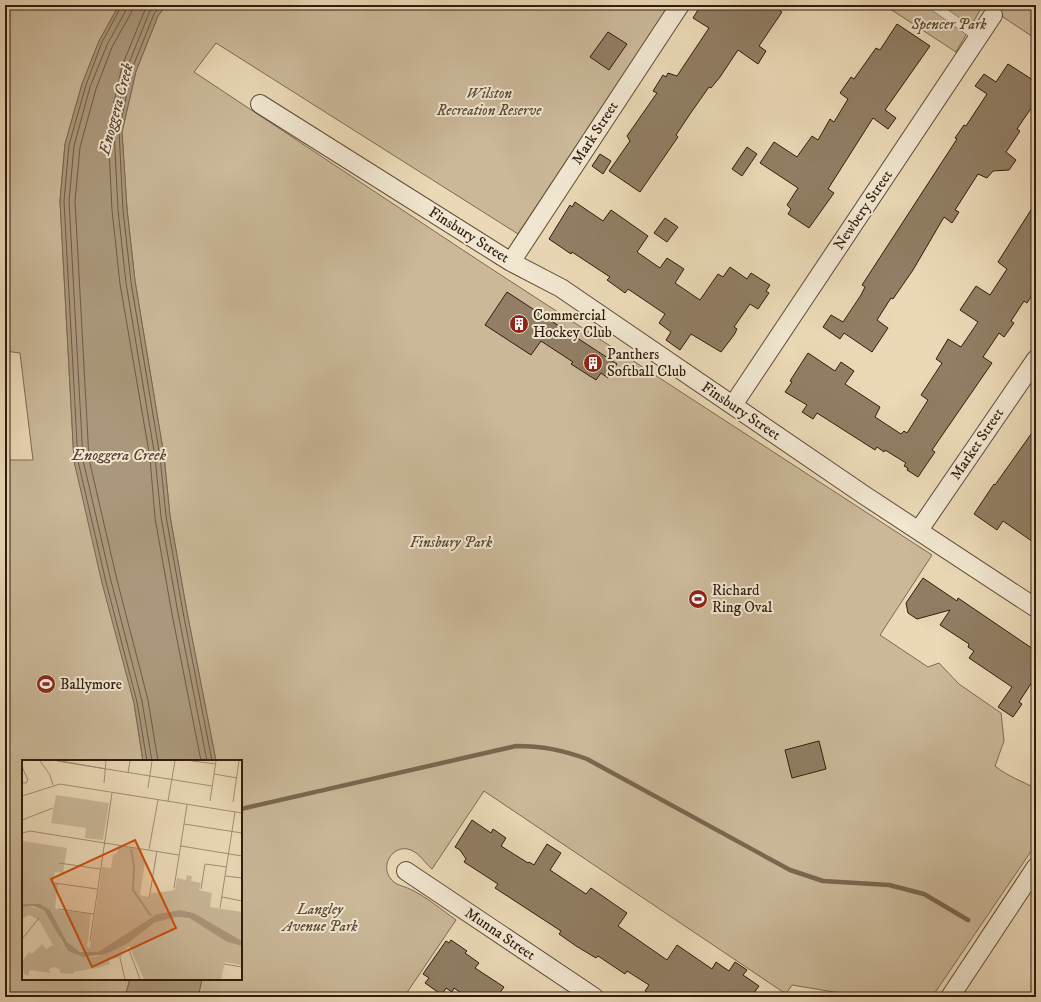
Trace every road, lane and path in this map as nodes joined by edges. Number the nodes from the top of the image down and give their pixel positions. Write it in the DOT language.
graph roads {
  1 [pos="680,5"];
  2 [pos="933,5"];
  3 [pos="993,15"];
  4 [pos="978,37"];
  5 [pos="260,104"];
  6 [pos="511,262"];
  7 [pos="1036,358"];
  8 [pos="733,405"];
  9 [pos="919,530"];
  10 [pos="1036,608"];
  11 [pos="1036,867"];
  12 [pos="406,871"];
  13 [pos="594,997"];
  14 [pos="950,997"];
  1 -- 6 [label="street, Mark Street"];
  2 -- 4 [label="lane"];
  3 -- 4 [label="street, Newbery Street"];
  4 -- 8 [label="street, Newbery Street"];
  5 -- 6 [label="street, Finsbury Street"];
  6 -- 8 [label="street, Finsbury Street"];
  7 -- 9 [label="street, Market Street"];
  8 -- 9 [label="street, Finsbury Street"];
  9 -- 10 [label="street, Finsbury Street"];
  11 -- 14 [label="street"];
  12 -- 13 [label="street, Munna Street"];
}
